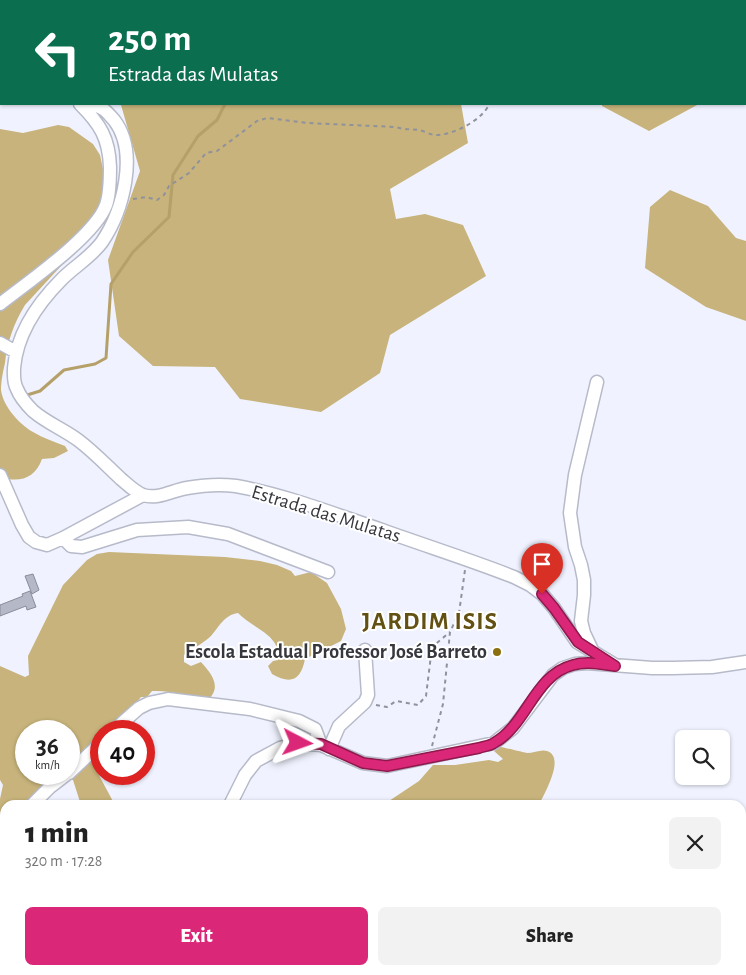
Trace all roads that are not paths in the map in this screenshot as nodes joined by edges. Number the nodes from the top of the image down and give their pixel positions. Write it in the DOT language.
graph roads {
  1 [pos="81,105"];
  2 [pos="91,105"];
  3 [pos="0,304"];
  4 [pos="0,343"];
  5 [pos="16,352"];
  6 [pos="597,382"];
  7 [pos="0,475"];
  8 [pos="144,495"];
  9 [pos="63,538"];
  10 [pos="328,572"];
  11 [pos="365,650"];
  12 [pos="592,650"];
  13 [pos="746,662"];
  14 [pos="615,666"];
  15 [pos="125,720"];
  16 [pos="325,747"];
  17 [pos="90,754"];
  18 [pos="80,762"];
  19 [pos="53,785"];
  20 [pos="37,800"];
  21 [pos="232,800"];
  1 -- 3 [label="street"];
  2 -- 5 [label="street"];
  4 -- 5 [label="street"];
  5 -- 8 [label="street"];
  6 -- 12 [label="street"];
  7 -- 9 [label="street"];
  8 -- 9 [label="street"];
  8 -- 12 [label="street, Estrada das Mulatas"];
  9 -- 10 [label="street"];
  11 -- 16 [label="street"];
  12 -- 14 [label="street, Estrada das Mulatas"];
  13 -- 14 [label="street"];
  14 -- 16 [label="street"];
  15 -- 16 [label="street"];
  16 -- 21 [label="street"];
  17 -- 18 [label="street"];
  19 -- 20 [label="street"];
}
